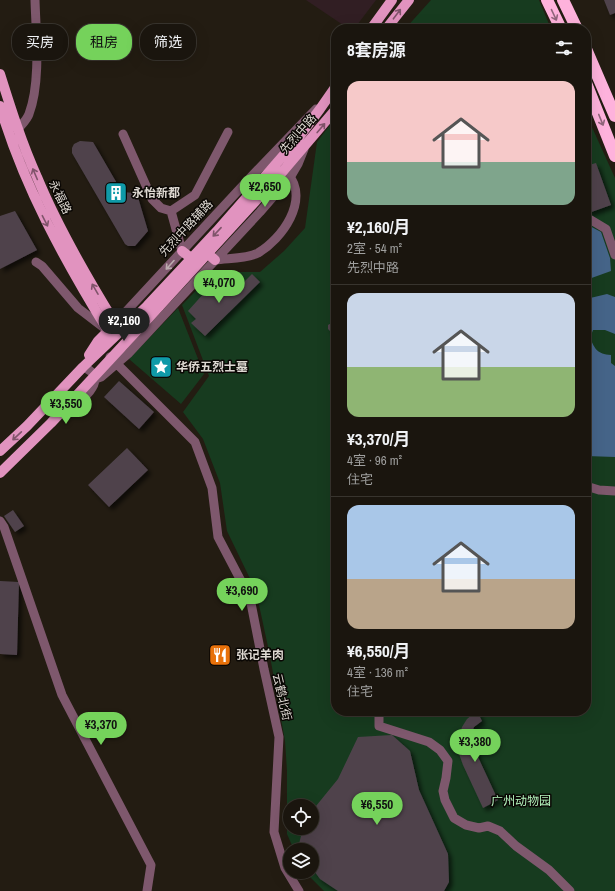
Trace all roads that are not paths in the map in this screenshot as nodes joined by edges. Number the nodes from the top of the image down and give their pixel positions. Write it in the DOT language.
graph roads {
  1 [pos="35,0"];
  2 [pos="392,0"];
  3 [pos="409,0"];
  4 [pos="547,0"];
  5 [pos="565,0"];
  6 [pos="375,24"];
  7 [pos="390,24"];
  8 [pos="558,24"];
  9 [pos="575,24"];
  10 [pos="591,61"];
  11 [pos="0,74"];
  12 [pos="331,92"];
  13 [pos="331,93"];
  14 [pos="591,96"];
  15 [pos="0,106"];
  16 [pos="331,115"];
  17 [pos="615,116"];
  18 [pos="18,129"];
  19 [pos="228,132"];
  20 [pos="123,134"];
  21 [pos="615,156"];
  22 [pos="287,173"];
  23 [pos="171,211"];
  24 [pos="591,221"];
  25 [pos="182,251"];
  26 [pos="615,255"];
  27 [pos="211,257"];
  28 [pos="191,258"];
  29 [pos="36,262"];
  30 [pos="144,323"];
  31 [pos="113,331"];
  32 [pos="114,361"];
  33 [pos="89,375"];
  34 [pos="51,423"];
  35 [pos="0,451"];
  36 [pos="0,473"];
  37 [pos="591,488"];
  38 [pos="615,491"];
  39 [pos="0,521"];
  40 [pos="379,716"];
  41 [pos="147,891"];
  42 [pos="299,891"];
  43 [pos="570,891"];
  1 -- 18 [label="street"];
  2 -- 6 [label="main road"];
  7 -- 3 [label="main road, one-way"];
  4 -- 8 [label="highway, one-way"];
  5 -- 9 [label="highway"];
  10 -- 17 [label="highway"];
  11 -- 18 [label="main road, 永福路"];
  12 -- 25 [label="street, 先烈中路辅路"];
  13 -- 28 [label="main road, 先烈中路, one-way"];
  14 -- 21 [label="highway, one-way"];
  15 -- 31 [label="main road, 永福路, one-way"];
  22 -- 16 [label="main road, 先烈中路, one-way"];
  31 -- 18 [label="main road, 永福路, one-way"];
  19 -- 23 [label="street"];
  20 -- 23 [label="street"];
  22 -- 27 [label="main road, 先烈中路"];
  22 -- 27 [label="street"];
  23 -- 25 [label="street"];
  24 -- 26 [label="street"];
  25 -- 28 [label="main road"];
  25 -- 31 [label="street, 先烈中路辅路, one-way"];
  27 -- 30 [label="main road, 先烈中路"];
  27 -- 32 [label="street"];
  28 -- 31 [label="main road, 先烈中路"];
  29 -- 31 [label="street"];
  30 -- 31 [label="main road"];
  30 -- 32 [label="main road, 先烈中路"];
  31 -- 33 [label="main road, 先烈中路"];
  32 -- 33 [label="main road, 先烈中路"];
  32 -- 42 [label="street, 云鹤北街"];
  33 -- 34 [label="main road"];
  33 -- 34 [label="street"];
  33 -- 35 [label="main road, 先烈中路, one-way"];
  34 -- 36 [label="main road"];
  37 -- 38 [label="street"];
  39 -- 41 [label="street"];
  40 -- 43 [label="street"];
}
